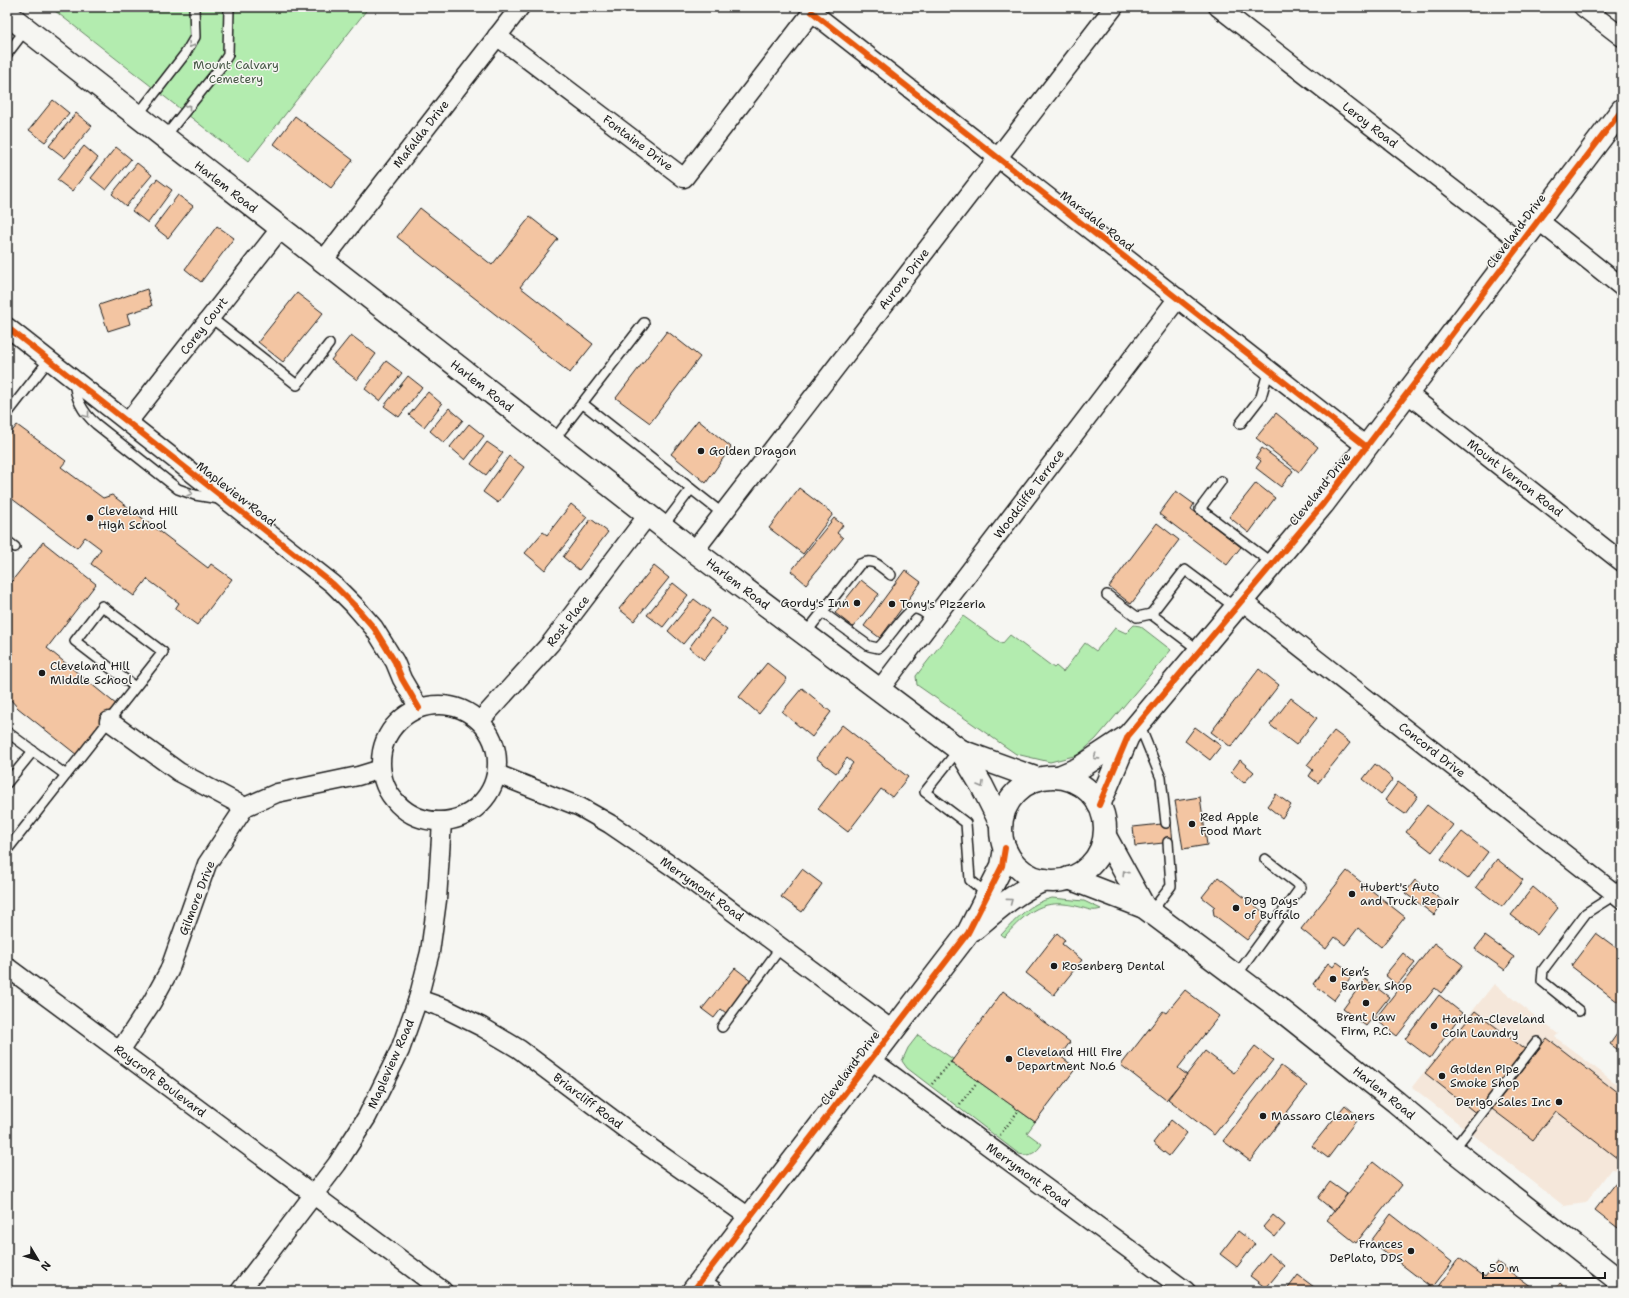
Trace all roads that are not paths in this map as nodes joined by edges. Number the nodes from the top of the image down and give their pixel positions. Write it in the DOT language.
graph roads {
  1 [pos="194,7"];
  2 [pos="229,7"];
  3 [pos="520,7"];
  4 [pos="1114,7"];
  5 [pos="1218,7"];
  6 [pos="1583,7"];
  7 [pos="814,10"];
  8 [pos="7,14"];
  9 [pos="26,29"];
  10 [pos="497,36"];
  11 [pos="1622,37"];
  12 [pos="7,54"];
  13 [pos="1622,110"];
  14 [pos="136,116"];
  15 [pos="164,138"];
  16 [pos="998,158"];
  17 [pos="1538,220"];
  18 [pos="280,229"];
  19 [pos="1521,242"];
  20 [pos="322,262"];
  21 [pos="1622,287"];
  22 [pos="1178,298"];
  23 [pos="210,317"];
  24 [pos="644,323"];
  25 [pos="7,327"];
  26 [pos="330,344"];
  27 [pos="49,360"];
  28 [pos="1268,369"];
  29 [pos="74,380"];
  30 [pos="1408,394"];
  31 [pos="582,403"];
  32 [pos="7,414"];
  33 [pos="128,422"];
  34 [pos="1240,424"];
  35 [pos="553,440"];
  36 [pos="1367,447"];
  37 [pos="1221,481"];
  38 [pos="691,489"];
  39 [pos="227,500"];
  40 [pos="723,514"];
  41 [pos="656,521"];
  42 [pos="7,541"];
  43 [pos="15,547"];
  44 [pos="694,551"];
  45 [pos="1622,562"];
  46 [pos="1273,564"];
  47 [pos="891,575"];
  48 [pos="1107,595"];
  49 [pos="1239,604"];
  50 [pos="822,612"];
  51 [pos="1151,614"];
  52 [pos="933,620"];
  53 [pos="805,634"];
  54 [pos="1200,650"];
  55 [pos="135,687"];
  56 [pos="880,689"];
  57 [pos="419,708"];
  58 [pos="480,720"];
  59 [pos="109,721"];
  60 [pos="1133,729"];
  61 [pos="7,732"];
  62 [pos="960,750"];
  63 [pos="33,751"];
  64 [pos="381,769"];
  65 [pos="497,774"];
  66 [pos="66,775"];
  67 [pos="1049,778"];
  68 [pos="7,783"];
  69 [pos="1099,805"];
  70 [pos="245,807"];
  71 [pos="442,822"];
  72 [pos="1166,823"];
  73 [pos="1001,824"];
  74 [pos="1105,836"];
  75 [pos="1168,842"];
  76 [pos="1005,848"];
  77 [pos="7,850"];
  78 [pos="1265,859"];
  79 [pos="1069,878"];
  80 [pos="1045,880"];
  81 [pos="988,894"];
  82 [pos="1619,896"];
  83 [pos="1147,909"];
  84 [pos="968,933"];
  85 [pos="781,947"];
  86 [pos="7,967"];
  87 [pos="1236,976"];
  88 [pos="418,999"];
  89 [pos="1579,1011"];
  90 [pos="722,1027"];
  91 [pos="892,1030"];
  92 [pos="1537,1042"];
  93 [pos="120,1051"];
  94 [pos="870,1059"];
  95 [pos="1453,1150"];
  96 [pos="313,1194"];
  97 [pos="749,1217"];
  98 [pos="1622,1283"];
  99 [pos="702,1288"];
  100 [pos="240,1291"];
  101 [pos="443,1291"];
  102 [pos="1186,1291"];
  1 -- 14 [label="lane, one-way"];
  15 -- 2 [label="lane, one-way"];
  3 -- 10 [label="street, Mafalda Drive"];
  4 -- 16 [label="street, Aurora Drive"];
  5 -- 19 [label="street, Leroy Road"];
  6 -- 11 [label="street"];
  7 -- 10 [label="street, Fontaine Drive"];
  7 -- 16 [label="street, Marsdale Road"];
  8 -- 9 [label="main road, Harlem Road"];
  9 -- 12 [label="lane"];
  9 -- 14 [label="main road, Harlem Road"];
  10 -- 20 [label="street, Mafalda Drive"];
  13 -- 17 [label="main road, Cleveland Drive"];
  14 -- 15 [label="main road, Harlem Road"];
  15 -- 18 [label="main road, Harlem Road"];
  16 -- 22 [label="street, Marsdale Road"];
  16 -- 40 [label="street, Aurora Drive"];
  17 -- 19 [label="main road, Cleveland Drive"];
  17 -- 21 [label="street"];
  18 -- 20 [label="main road, Harlem Road"];
  18 -- 23 [label="street, Corey Court"];
  19 -- 30 [label="main road, Cleveland Drive"];
  20 -- 35 [label="main road, Harlem Road"];
  22 -- 28 [label="street, Marsdale Road"];
  22 -- 52 [label="street, Woodcliffe Terrace"];
  23 -- 26 [label="lane"];
  23 -- 33 [label="street, Corey Court"];
  24 -- 31 [label="lane"];
  25 -- 27 [label="street, Mapleview Road"];
  27 -- 29 [label="street, Mapleview Road"];
  27 -- 32 [label="lane"];
  28 -- 34 [label="lane"];
  28 -- 36 [label="street, Marsdale Road"];
  29 -- 33 [label="street, Mapleview Road"];
  29 -- 39 [label="lane, one-way"];
  30 -- 36 [label="main road, Cleveland Drive"];
  30 -- 45 [label="street, Mount Vernon Road"];
  31 -- 35 [label="lane"];
  31 -- 38 [label="lane"];
  33 -- 39 [label="street, Mapleview Road"];
  35 -- 41 [label="main road, Harlem Road"];
  36 -- 46 [label="main road, Cleveland Drive"];
  37 -- 46 [label="lane"];
  38 -- 40 [label="lane"];
  38 -- 41 [label="lane"];
  39 -- 57 [label="street, Mapleview Road"];
  40 -- 44 [label="street, Aurora Drive"];
  41 -- 44 [label="main road, Harlem Road"];
  41 -- 58 [label="street, Rost Place"];
  42 -- 43 [label="lane"];
  44 -- 53 [label="main road, Harlem Road"];
  46 -- 49 [label="main road, Cleveland Drive"];
  47 -- 50 [label="lane"];
  48 -- 51 [label="lane"];
  49 -- 51 [label="lane"];
  49 -- 54 [label="main road, Cleveland Drive"];
  49 -- 82 [label="street, Concord Drive"];
  50 -- 52 [label="lane"];
  50 -- 53 [label="lane"];
  51 -- 54 [label="lane"];
  52 -- 56 [label="street, Woodcliffe Terrace"];
  53 -- 56 [label="main road, Harlem Road"];
  54 -- 60 [label="main road, Cleveland Drive"];
  55 -- 55 [label="lane"];
  55 -- 59 [label="lane"];
  56 -- 62 [label="main road, Harlem Road"];
  57 -- 58 [label="street"];
  57 -- 64 [label="street"];
  58 -- 65 [label="street"];
  59 -- 66 [label="lane"];
  59 -- 70 [label="street"];
  60 -- 67 [label="main road, Cleveland Drive, one-way"];
  60 -- 69 [label="main road, Cleveland Drive"];
  60 -- 72 [label="lane"];
  61 -- 63 [label="lane"];
  62 -- 67 [label="main road, Harlem Road"];
  62 -- 73 [label="main road, Harlem Road, one-way"];
  62 -- 81 [label="lane"];
  63 -- 66 [label="lane"];
  63 -- 68 [label="lane"];
  64 -- 70 [label="street"];
  64 -- 71 [label="street"];
  65 -- 71 [label="street"];
  65 -- 85 [label="street, Merrymont Road"];
  66 -- 77 [label="lane"];
  67 -- 69 [label="main road"];
  67 -- 73 [label="main road"];
  69 -- 74 [label="main road"];
  70 -- 93 [label="street, Gilmore Drive"];
  71 -- 88 [label="street, Mapleview Road"];
  73 -- 76 [label="main road"];
  74 -- 79 [label="main road"];
  83 -- 74 [label="main road, Harlem Road, one-way"];
  75 -- 83 [label="lane"];
  76 -- 80 [label="main road"];
  76 -- 81 [label="main road, Cleveland Drive"];
  78 -- 87 [label="lane"];
  79 -- 80 [label="main road"];
  79 -- 83 [label="main road, Harlem Road"];
  84 -- 80 [label="main road, Cleveland Drive, one-way"];
  81 -- 84 [label="main road, Cleveland Drive"];
  82 -- 89 [label="lane"];
  83 -- 87 [label="main road, Harlem Road"];
  84 -- 91 [label="main road, Cleveland Drive"];
  85 -- 90 [label="lane"];
  85 -- 91 [label="street, Merrymont Road"];
  86 -- 93 [label="street, Roycroft Boulevard"];
  87 -- 95 [label="main road, Harlem Road"];
  88 -- 96 [label="street, Mapleview Road"];
  88 -- 97 [label="street, Briarcliff Road"];
  91 -- 94 [label="main road, Cleveland Drive"];
  92 -- 95 [label="lane"];
  93 -- 96 [label="street, Roycroft Boulevard"];
  94 -- 97 [label="main road, Cleveland Drive"];
  94 -- 102 [label="street, Merrymont Road"];
  95 -- 98 [label="main road, Harlem Road"];
  96 -- 100 [label="street, Mapleview Road"];
  96 -- 101 [label="street, Roycroft Boulevard"];
  97 -- 99 [label="main road, Cleveland Drive"];
}
